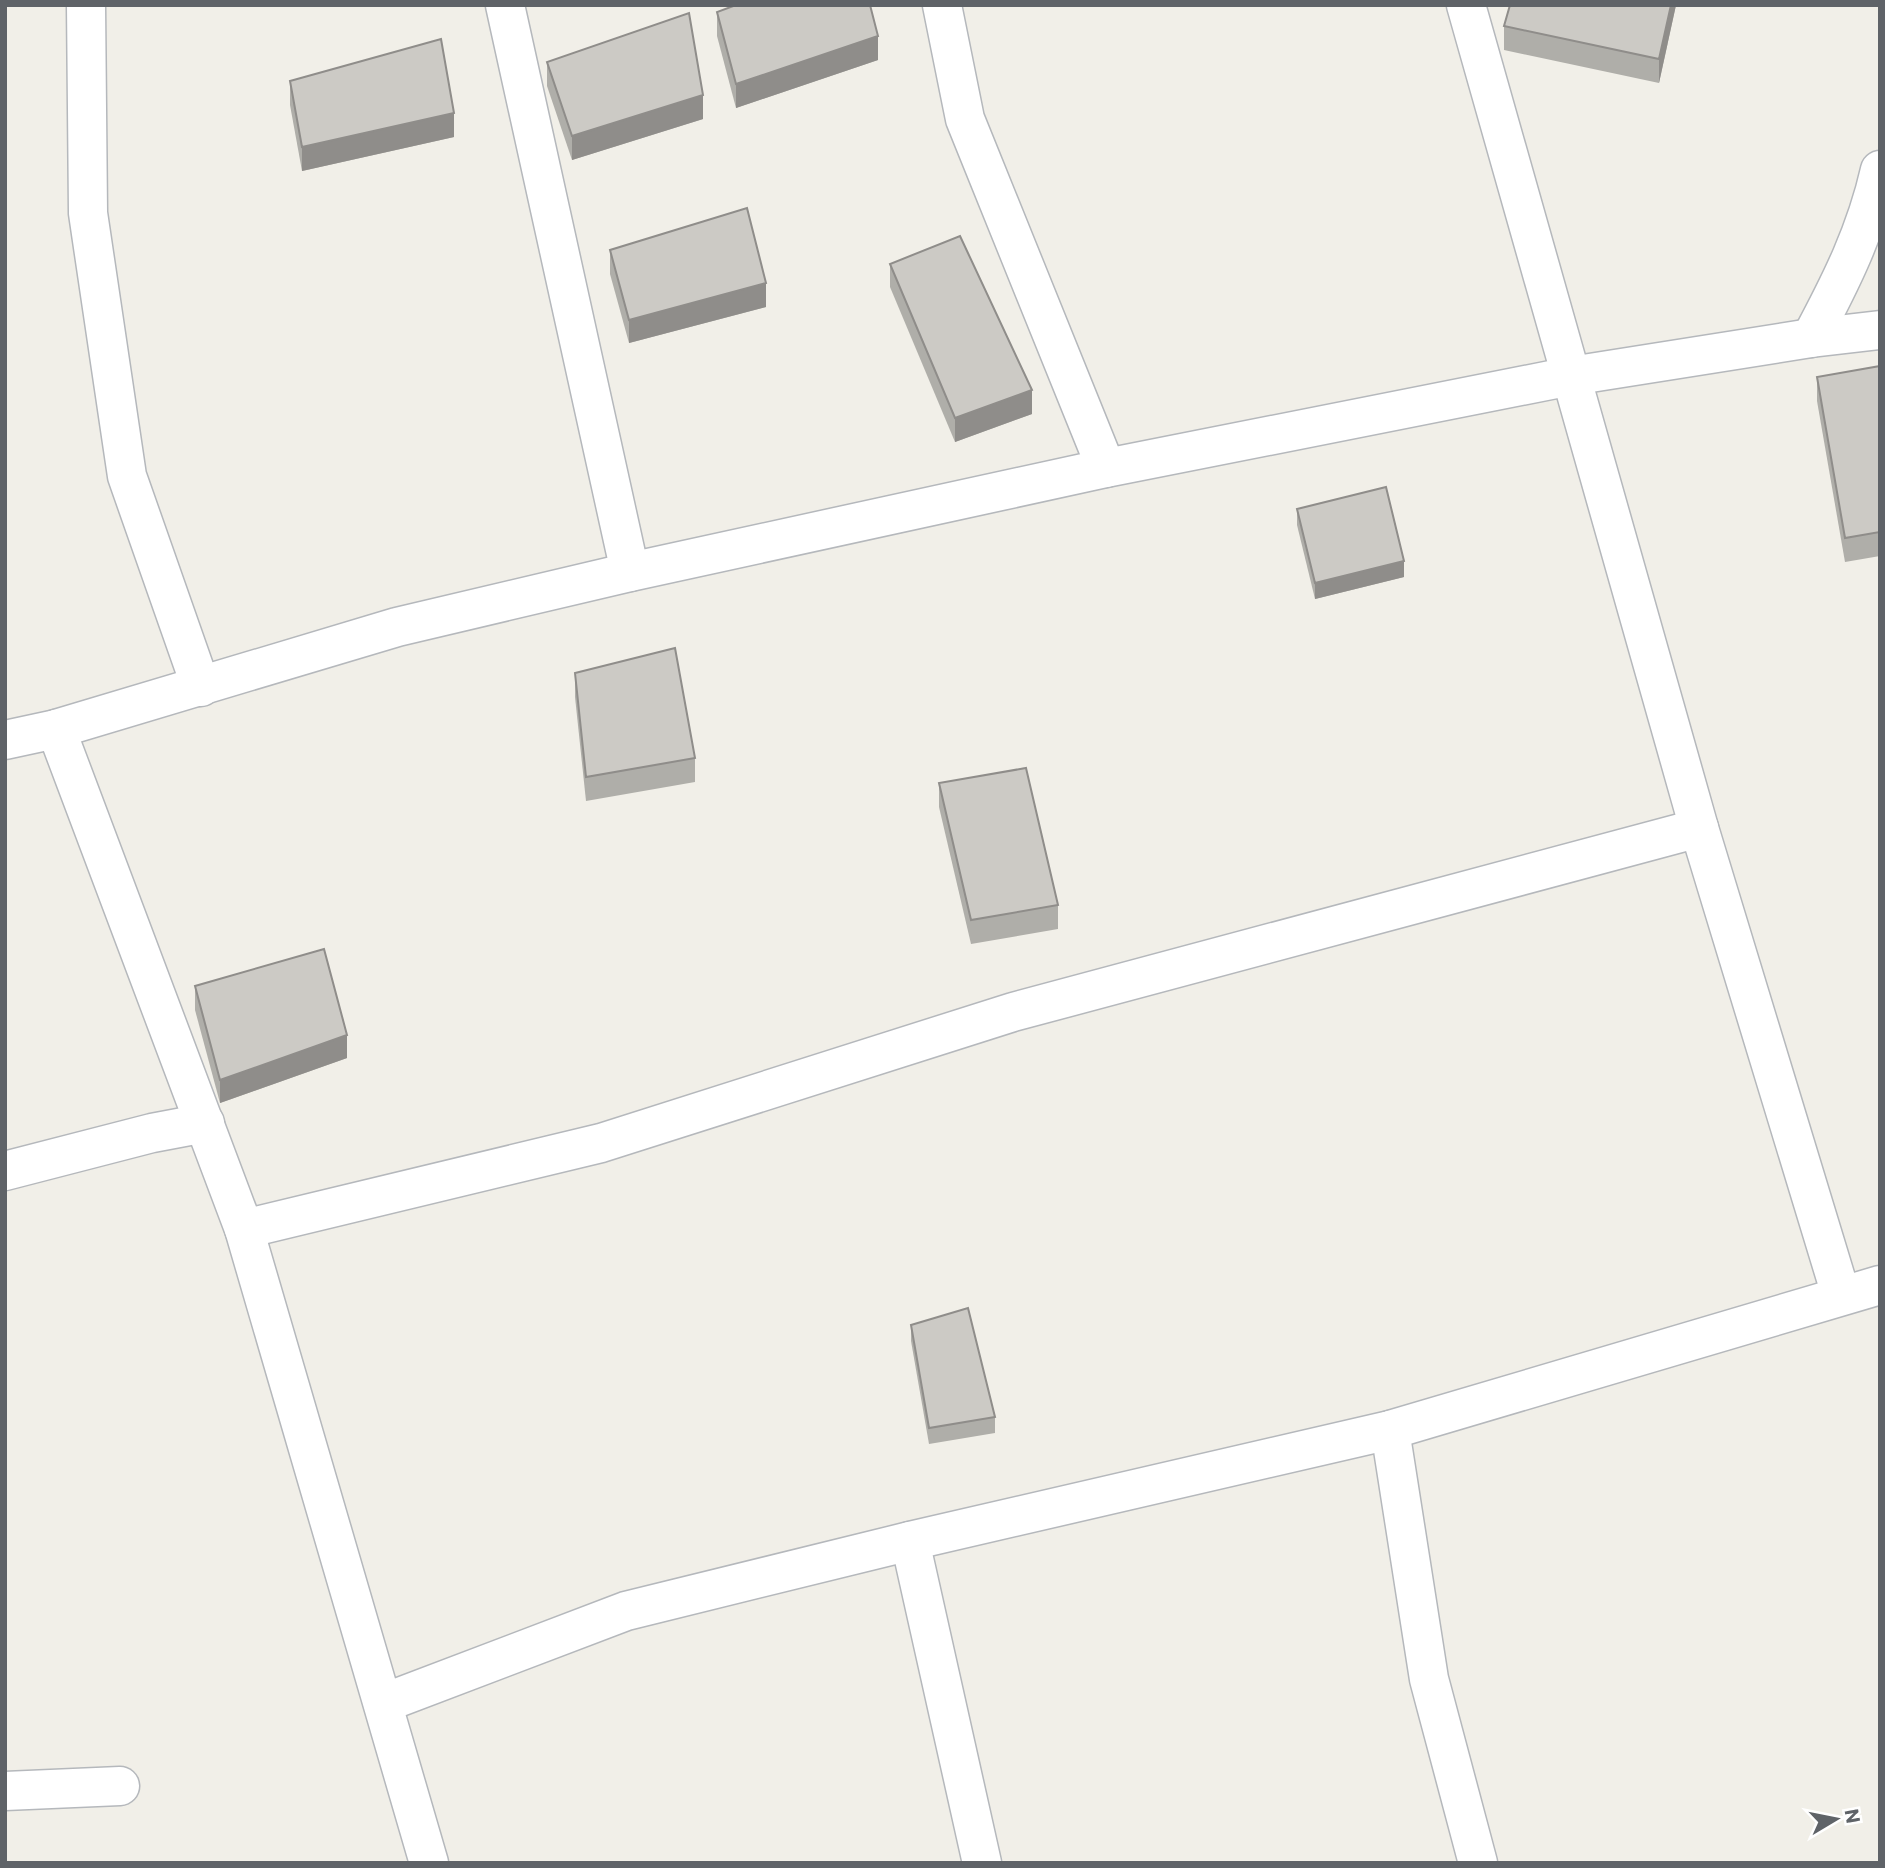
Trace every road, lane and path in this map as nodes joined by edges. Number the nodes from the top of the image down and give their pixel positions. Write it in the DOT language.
graph roads {
  1 [pos="86,5"];
  2 [pos="505,5"];
  3 [pos="942,5"];
  4 [pos="1466,5"];
  5 [pos="1880,170"];
  6 [pos="1880,330"];
  7 [pos="1811,338"];
  8 [pos="1571,376"];
  9 [pos="1106,468"];
  10 [pos="630,572"];
  11 [pos="201,687"];
  12 [pos="57,729"];
  13 [pos="5,740"];
  14 [pos="1699,828"];
  15 [pos="205,1123"];
  16 [pos="5,1171"];
  17 [pos="244,1229"];
  18 [pos="1880,1285"];
  19 [pos="1841,1295"];
  20 [pos="1390,1430"];
  21 [pos="909,1541"];
  22 [pos="384,1703"];
  23 [pos="120,1786"];
  24 [pos="5,1790"];
  25 [pos="429,1863"];
  26 [pos="982,1863"];
  27 [pos="1478,1863"];
  1 -- 11 [label="street"];
  2 -- 10 [label="street"];
  3 -- 9 [label="street"];
  4 -- 8 [label="street"];
  5 -- 7 [label="street"];
  6 -- 7 [label="street"];
  7 -- 8 [label="street"];
  8 -- 9 [label="street"];
  8 -- 14 [label="street"];
  9 -- 10 [label="street"];
  10 -- 11 [label="street"];
  11 -- 12 [label="street"];
  12 -- 13 [label="street"];
  12 -- 15 [label="street"];
  14 -- 17 [label="street"];
  14 -- 19 [label="street"];
  15 -- 16 [label="street"];
  15 -- 17 [label="street"];
  17 -- 22 [label="street"];
  18 -- 19 [label="street"];
  19 -- 20 [label="street"];
  20 -- 21 [label="street"];
  20 -- 27 [label="street"];
  21 -- 22 [label="street"];
  21 -- 26 [label="street"];
  22 -- 25 [label="street"];
  23 -- 24 [label="street"];
}
